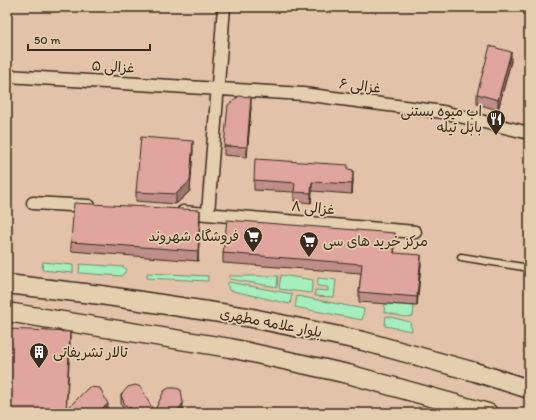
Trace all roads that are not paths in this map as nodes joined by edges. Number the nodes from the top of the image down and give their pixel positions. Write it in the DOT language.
graph roads {
  1 [pos="224,7"];
  2 [pos="7,76"];
  3 [pos="218,88"];
  4 [pos="529,133"];
  5 [pos="33,203"];
  6 [pos="104,207"];
  7 [pos="168,211"];
  8 [pos="208,213"];
  9 [pos="415,232"];
  10 [pos="461,257"];
  11 [pos="529,268"];
  12 [pos="7,284"];
  13 [pos="7,312"];
  14 [pos="529,389"];
  15 [pos="488,413"];
  1 -- 3 [label="street"];
  2 -- 3 [label="street, غزالی ۵"];
  3 -- 4 [label="street, غزالی ۶"];
  3 -- 8 [label="street"];
  5 -- 6 [label="street"];
  7 -- 8 [label="street, غزالی ۸"];
  8 -- 9 [label="street, غزالی ۸"];
  10 -- 11 [label="lane"];
  12 -- 14 [label="main road, بلوار علامه مطهری"];
  13 -- 15 [label="main road"];
}
